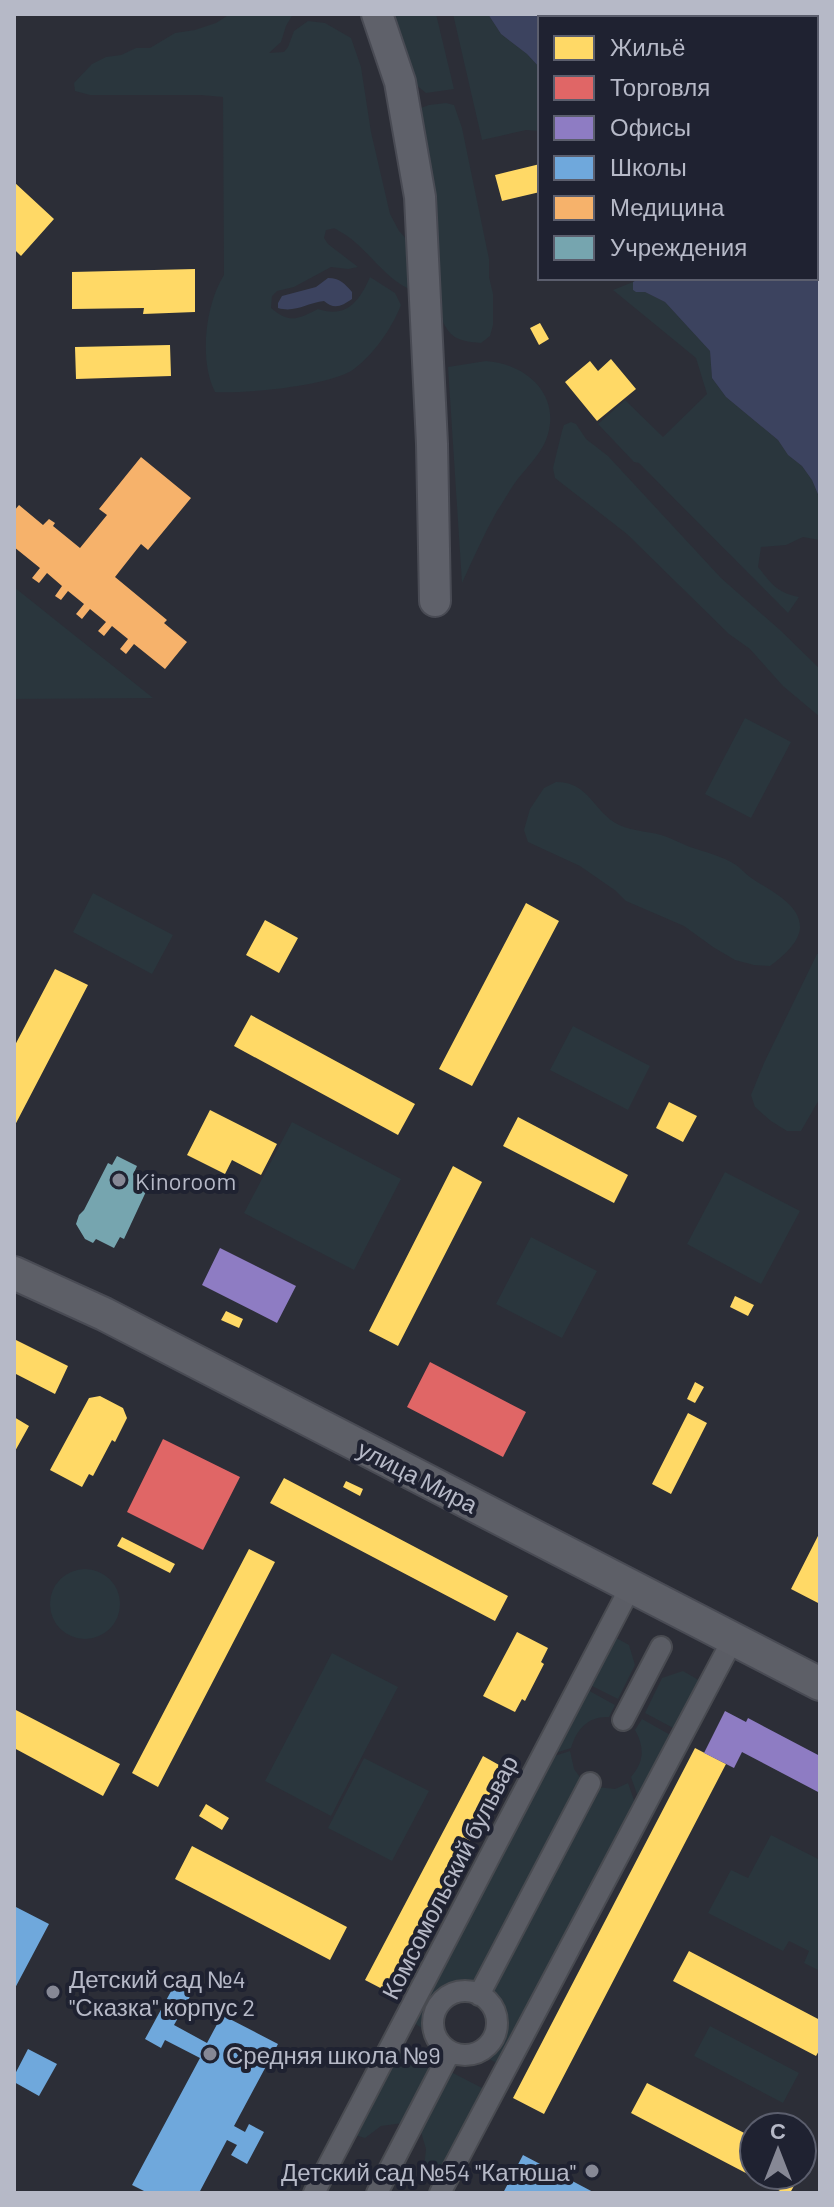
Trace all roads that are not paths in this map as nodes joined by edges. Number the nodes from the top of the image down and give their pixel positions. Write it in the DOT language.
graph roads {
  1 [pos="377,14"];
  2 [pos="435,601"];
  3 [pos="14,1273"];
  4 [pos="631,1586"];
  5 [pos="733,1639"];
  6 [pos="661,1647"];
  7 [pos="820,1684"];
  8 [pos="623,1720"];
  9 [pos="590,1783"];
  10 [pos="479,1995"];
  11 [pos="450,2052"];
  12 [pos="314,2193"];
  13 [pos="377,2193"];
  14 [pos="440,2193"];
  1 -- 2 [label="street"];
  3 -- 4 [label="main road, улица Мира"];
  4 -- 5 [label="main road, улица Мира"];
  4 -- 12 [label="street, Комсомольский бульвар"];
  5 -- 7 [label="main road, улица Мира"];
  5 -- 14 [label="street"];
  6 -- 8 [label="street"];
  9 -- 10 [label="street"];
  10 -- 11 [label="street"];
  10 -- 11 [label="street"];
  11 -- 13 [label="street"];
}
